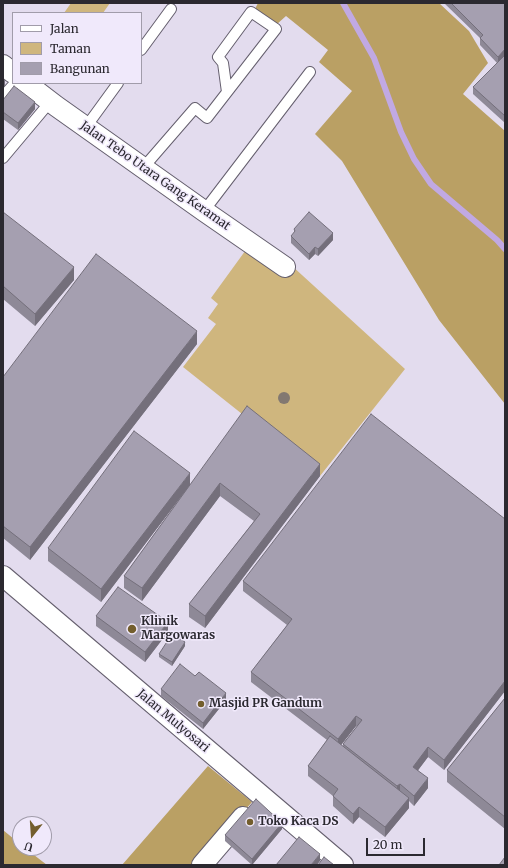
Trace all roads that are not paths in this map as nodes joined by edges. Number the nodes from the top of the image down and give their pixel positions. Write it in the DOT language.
graph roads {
  1 [pos="171,9"];
  2 [pos="142,49"];
  3 [pos="3,65"];
  4 [pos="12,72"];
  5 [pos="310,72"];
  6 [pos="13,84"];
  7 [pos="27,84"];
  8 [pos="117,84"];
  9 [pos="227,92"];
  10 [pos="3,96"];
  11 [pos="50,102"];
  12 [pos="86,127"];
  13 [pos="3,158"];
  14 [pos="143,168"];
  15 [pos="204,211"];
  16 [pos="285,267"];
  17 [pos="3,576"];
  18 [pos="261,796"];
  19 [pos="202,865"];
  20 [pos="343,865"];
  1 -- 2 [label="lane"];
  3 -- 4 [label="street"];
  5 -- 15 [label="lane"];
  6 -- 10 [label="lane"];
  7 -- 11 [label="street, Jalan Tebo Utara Gang Keramat"];
  8 -- 12 [label="lane"];
  9 -- 9 [label="lane"];
  9 -- 14 [label="lane"];
  11 -- 12 [label="street, Jalan Tebo Utara Gang Keramat"];
  11 -- 13 [label="lane"];
  12 -- 14 [label="street, Jalan Tebo Utara Gang Keramat"];
  14 -- 15 [label="street, Jalan Tebo Utara Gang Keramat"];
  15 -- 16 [label="street, Jalan Tebo Utara Gang Keramat"];
  17 -- 18 [label="street, Jalan Mulyosari"];
  18 -- 19 [label="street"];
  18 -- 20 [label="street, Jalan Mulyosari"];
}
